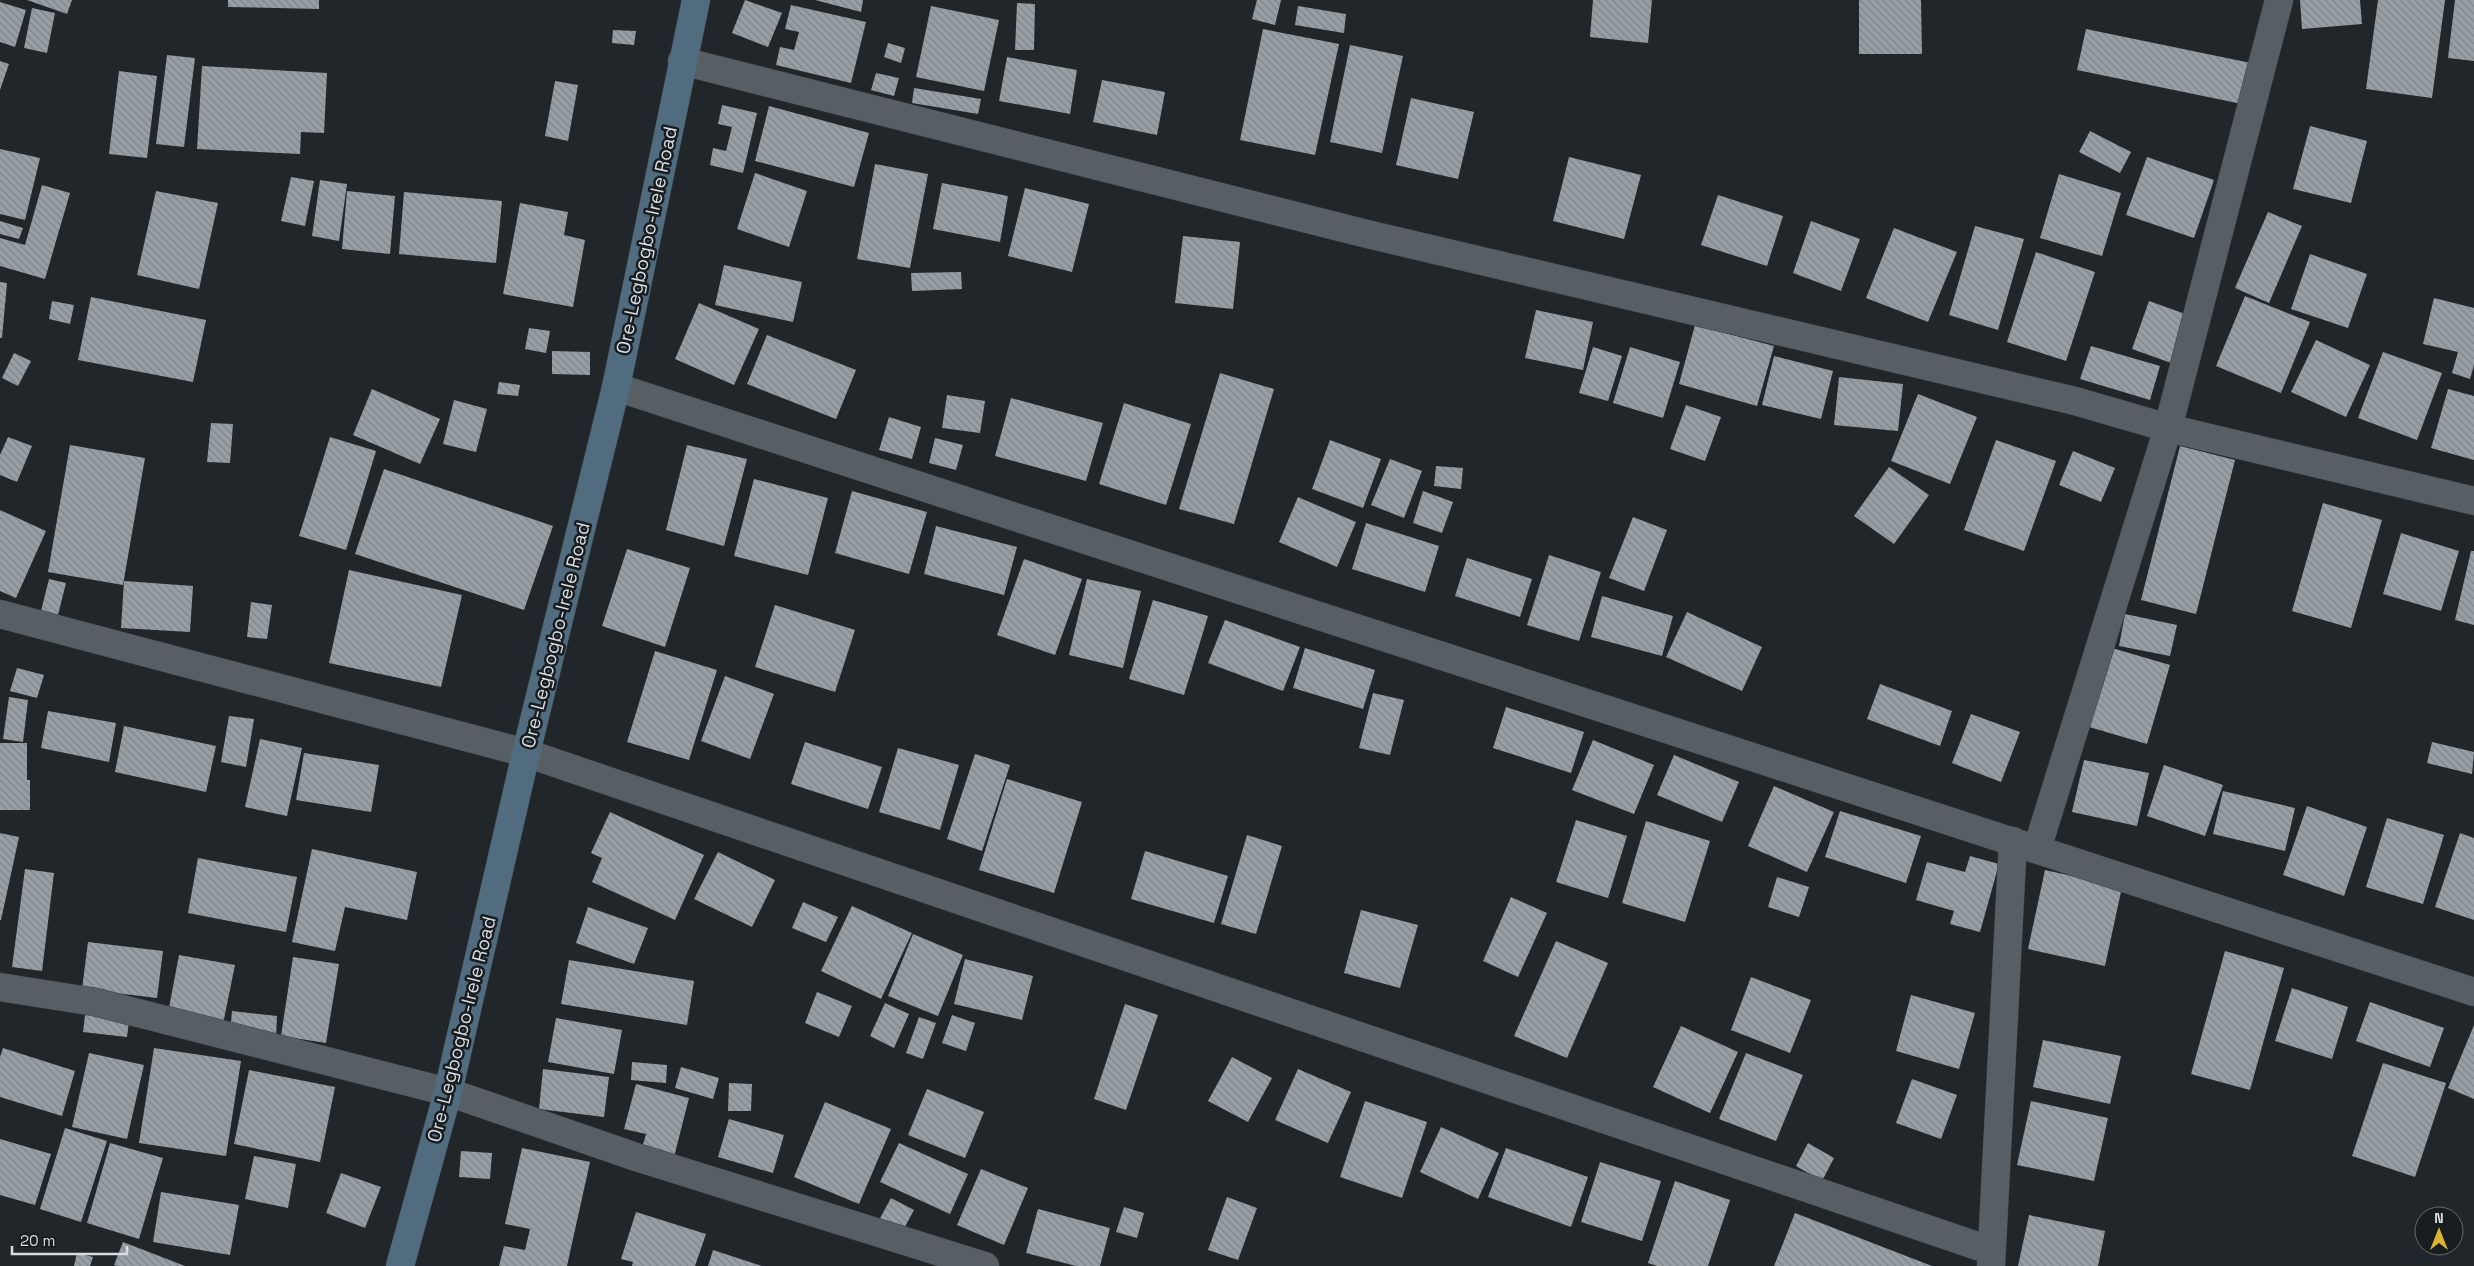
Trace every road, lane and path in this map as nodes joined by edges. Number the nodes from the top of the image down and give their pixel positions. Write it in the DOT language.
graph roads {
  1 [pos="696,0"];
  2 [pos="2279,0"];
  3 [pos="682,61"];
  4 [pos="616,387"];
  5 [pos="2168,428"];
  6 [pos="2474,501"];
  7 [pos="0,614"];
  8 [pos="526,753"];
  9 [pos="2025,845"];
  10 [pos="0,987"];
  11 [pos="2474,992"];
  12 [pos="448,1092"];
  13 [pos="1992,1258"];
  14 [pos="400,1266"];
  15 [pos="985,1266"];
  1 -- 3 [label="main road, Ore-Legbogbo-Irele Road"];
  2 -- 5 [label="street"];
  3 -- 4 [label="main road, Ore-Legbogbo-Irele Road"];
  3 -- 5 [label="street"];
  4 -- 8 [label="main road, Ore-Legbogbo-Irele Road"];
  4 -- 9 [label="street"];
  5 -- 6 [label="street"];
  5 -- 9 [label="street"];
  7 -- 8 [label="street"];
  8 -- 12 [label="main road, Ore-Legbogbo-Irele Road"];
  8 -- 13 [label="street"];
  9 -- 11 [label="street"];
  9 -- 13 [label="street"];
  10 -- 12 [label="street"];
  12 -- 14 [label="main road, Ore-Legbogbo-Irele Road"];
  12 -- 15 [label="street"];
}
